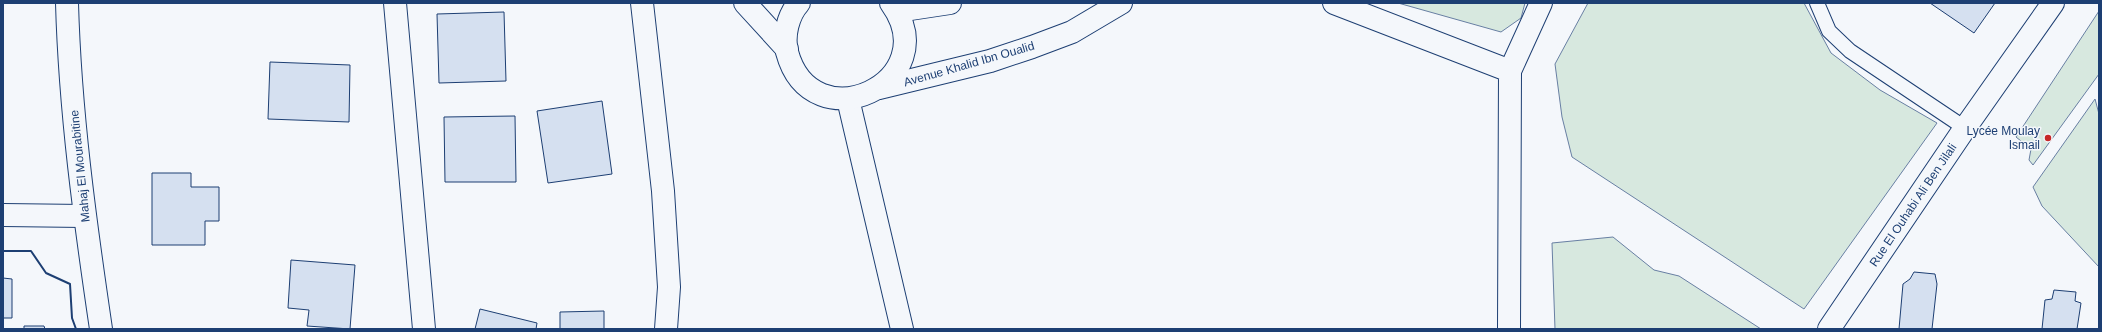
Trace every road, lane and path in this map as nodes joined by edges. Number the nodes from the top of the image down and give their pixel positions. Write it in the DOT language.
graph roads {
  1 [pos="67,3"];
  2 [pos="395,3"];
  3 [pos="642,3"];
  4 [pos="745,3"];
  5 [pos="799,3"];
  6 [pos="950,3"];
  7 [pos="1121,3"];
  8 [pos="1334,3"];
  9 [pos="1541,3"];
  10 [pos="1817,3"];
  11 [pos="2048,5"];
  12 [pos="894,7"];
  13 [pos="787,49"];
  14 [pos="1510,71"];
  15 [pos="879,88"];
  16 [pos="848,99"];
  17 [pos="1965,128"];
  18 [pos="3,215"];
  19 [pos="84,216"];
  20 [pos="101,329"];
  21 [pos="424,329"];
  22 [pos="666,329"];
  23 [pos="902,329"];
  24 [pos="1508,329"];
  25 [pos="1829,329"];
  1 -- 19 [label="street, Mahaj El Mourabitine"];
  2 -- 21 [label="street"];
  3 -- 22 [label="street"];
  4 -- 13 [label="street, Avenue Khalid Ibn Oualid"];
  5 -- 13 [label="street, Avenue Khalid Ibn Oualid"];
  6 -- 12 [label="street, Avenue Khalid Ibn Oualid"];
  7 -- 15 [label="street, Avenue Khalid Ibn Oualid"];
  8 -- 14 [label="street"];
  9 -- 14 [label="street"];
  10 -- 17 [label="lane"];
  11 -- 17 [label="street, Rue El Ouhabi Ali Ben Jilali"];
  12 -- 15 [label="street, Avenue Khalid Ibn Oualid"];
  13 -- 16 [label="street, Avenue Khalid Ibn Oualid"];
  14 -- 24 [label="street"];
  15 -- 16 [label="street, Avenue Khalid Ibn Oualid"];
  16 -- 23 [label="street"];
  17 -- 25 [label="street, Rue El Ouhabi Ali Ben Jilali"];
  18 -- 19 [label="street"];
  19 -- 20 [label="street, Mahaj El Mourabitine"];
}
